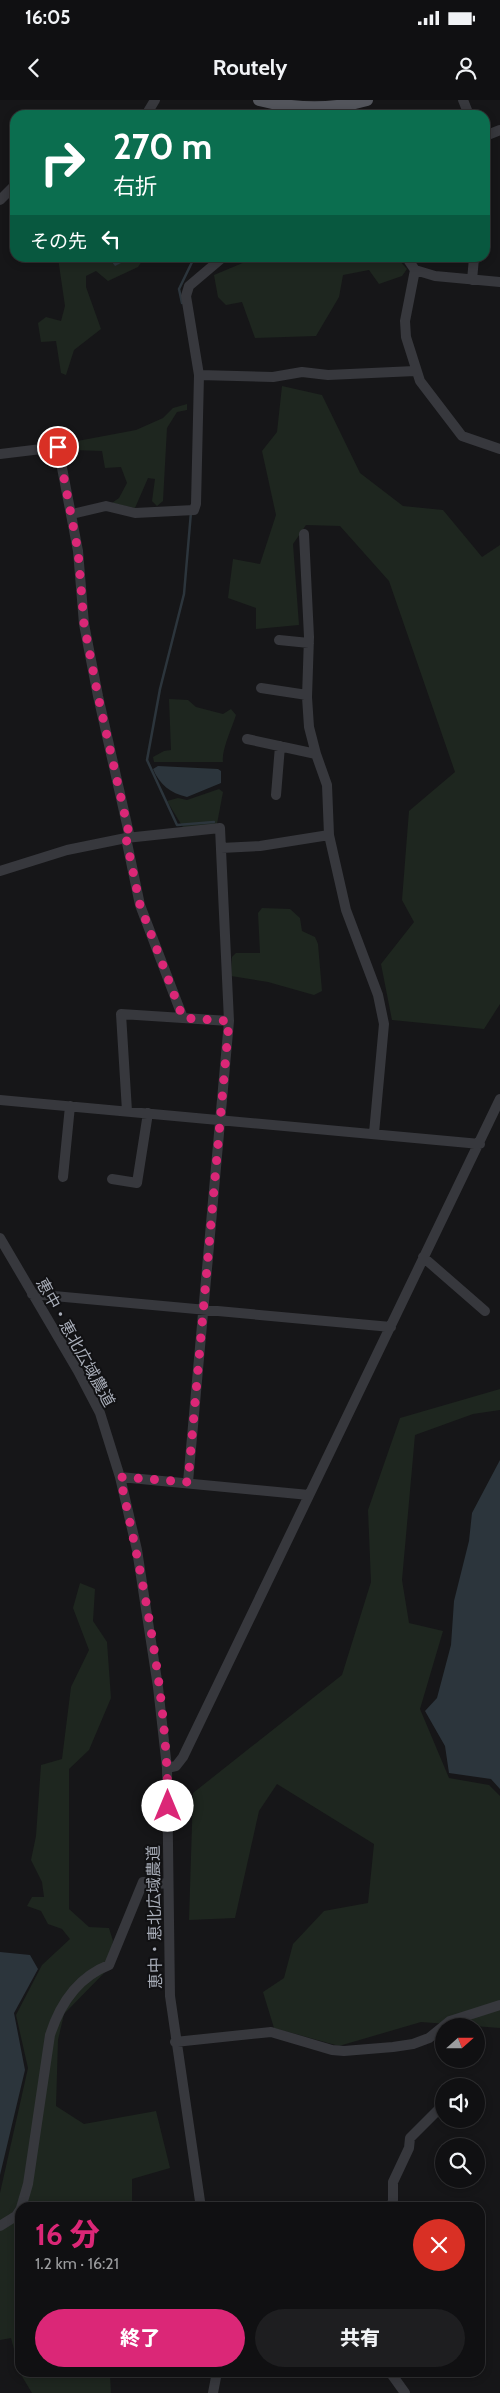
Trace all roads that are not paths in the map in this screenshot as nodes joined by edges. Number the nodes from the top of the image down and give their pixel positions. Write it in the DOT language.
graph roads {
  1 [pos="259,100"];
  2 [pos="367,100"];
  3 [pos="312,110"];
  4 [pos="322,110"];
  5 [pos="10,190"];
  6 [pos="0,200"];
  7 [pos="217,262"];
  8 [pos="410,262"];
  9 [pos="474,262"];
  10 [pos="415,270"];
  11 [pos="472,280"];
  12 [pos="500,282"];
  13 [pos="415,371"];
  14 [pos="199,375"];
  15 [pos="500,449"];
  16 [pos="0,454"];
  17 [pos="72,514"];
  18 [pos="304,534"];
  19 [pos="278,640"];
  20 [pos="309,643"];
  21 [pos="261,688"];
  22 [pos="307,695"];
  23 [pos="247,739"];
  24 [pos="280,746"];
  25 [pos="316,754"];
  26 [pos="276,795"];
  27 [pos="329,836"];
  28 [pos="128,838"];
  29 [pos="221,848"];
  30 [pos="0,871"];
  31 [pos="183,1018"];
  32 [pos="229,1021"];
  33 [pos="500,1099"];
  34 [pos="0,1100"];
  35 [pos="70,1106"];
  36 [pos="127,1111"];
  37 [pos="148,1113"];
  38 [pos="220,1121"];
  39 [pos="374,1133"];
  40 [pos="480,1144"];
  41 [pos="63,1177"];
  42 [pos="112,1179"];
  43 [pos="0,1238"];
  44 [pos="423,1257"];
  45 [pos="32,1294"];
  46 [pos="202,1311"];
  47 [pos="485,1311"];
  48 [pos="391,1327"];
  49 [pos="120,1477"];
  50 [pos="188,1482"];
  51 [pos="309,1495"];
  52 [pos="167,1768"];
  53 [pos="168,1884"];
  54 [pos="500,2006"];
  55 [pos="176,2042"];
  56 [pos="435,2113"];
  57 [pos="23,2202"];
  58 [pos="201,2202"];
  59 [pos="392,2202"];
  60 [pos="15,2217"];
  61 [pos="0,2226"];
  62 [pos="216,2377"];
  63 [pos="394,2377"];
  64 [pos="213,2393"];
  65 [pos="405,2393"];
  1 -- 3 [label="main road"];
  2 -- 4 [label="main road"];
  5 -- 6 [label="street"];
  7 -- 14 [label="street"];
  8 -- 10 [label="street"];
  9 -- 11 [label="street"];
  10 -- 11 [label="street"];
  10 -- 13 [label="street"];
  11 -- 12 [label="street"];
  13 -- 14 [label="street"];
  13 -- 15 [label="street"];
  14 -- 17 [label="street"];
  16 -- 17 [label="street"];
  17 -- 28 [label="street"];
  18 -- 20 [label="street"];
  19 -- 20 [label="street"];
  20 -- 22 [label="street"];
  21 -- 22 [label="street"];
  22 -- 25 [label="street"];
  23 -- 24 [label="street"];
  24 -- 25 [label="street"];
  24 -- 26 [label="street"];
  25 -- 27 [label="street"];
  27 -- 29 [label="street"];
  27 -- 39 [label="street"];
  28 -- 29 [label="street"];
  28 -- 30 [label="street"];
  28 -- 31 [label="street"];
  29 -- 32 [label="street"];
  31 -- 32 [label="street"];
  31 -- 36 [label="street"];
  32 -- 38 [label="street"];
  33 -- 40 [label="street"];
  34 -- 35 [label="street"];
  35 -- 36 [label="street"];
  35 -- 41 [label="street"];
  36 -- 37 [label="street"];
  37 -- 38 [label="street"];
  37 -- 42 [label="street"];
  38 -- 39 [label="street"];
  38 -- 46 [label="street"];
  39 -- 40 [label="street"];
  40 -- 44 [label="street"];
  43 -- 45 [label="street, 恵中・恵北広域農道"];
  44 -- 47 [label="street"];
  44 -- 48 [label="street"];
  45 -- 46 [label="street"];
  45 -- 49 [label="street, 恵中・恵北広域農道"];
  46 -- 48 [label="street"];
  46 -- 50 [label="street"];
  48 -- 51 [label="street"];
  49 -- 50 [label="street"];
  49 -- 52 [label="street, 恵中・恵北広域農道"];
  50 -- 51 [label="street"];
  51 -- 52 [label="street"];
  52 -- 53 [label="street, 恵中・恵北広域農道"];
  53 -- 55 [label="street, 恵中・恵北広域農道"];
  53 -- 57 [label="street"];
  54 -- 55 [label="street"];
  55 -- 58 [label="street, 恵中・恵北広域農道"];
  56 -- 59 [label="street"];
  60 -- 61 [label="street"];
  62 -- 64 [label="street"];
  63 -- 65 [label="street"];
}
